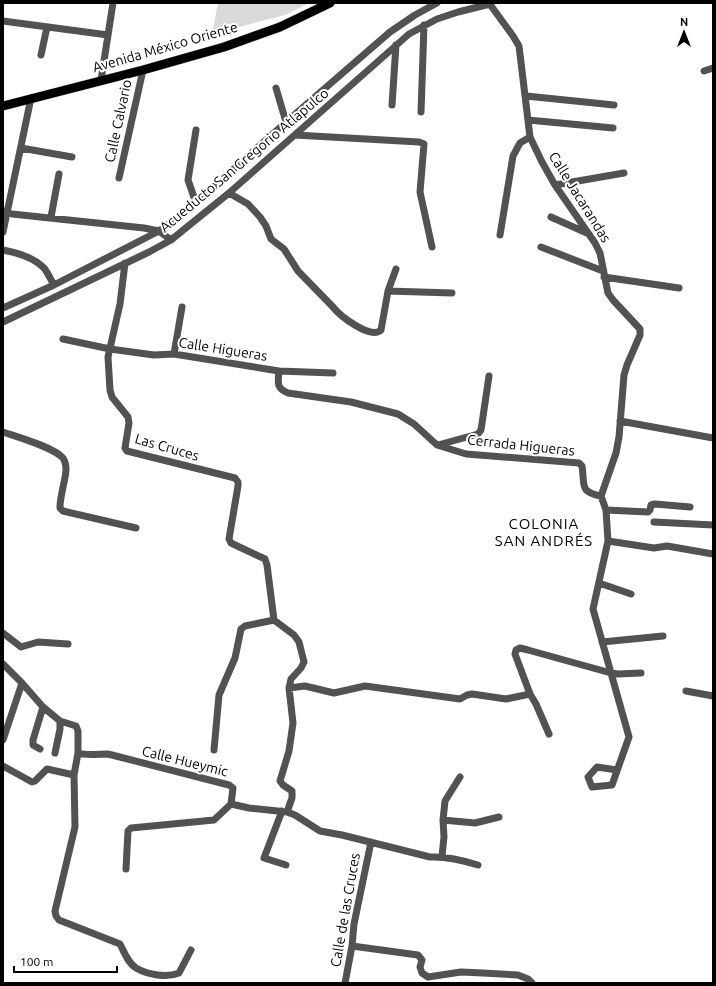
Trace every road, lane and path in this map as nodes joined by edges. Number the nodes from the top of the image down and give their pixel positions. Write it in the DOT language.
graph roads {
  1 [pos="113,3"];
  2 [pos="330,3"];
  3 [pos="437,3"];
  4 [pos="489,3"];
  5 [pos="3,21"];
  6 [pos="46,26"];
  7 [pos="424,26"];
  8 [pos="108,35"];
  9 [pos="396,45"];
  10 [pos="41,55"];
  11 [pos="713,68"];
  12 [pos="143,70"];
  13 [pos="704,71"];
  14 [pos="101,80"];
  15 [pos="276,88"];
  16 [pos="526,96"];
  17 [pos="31,98"];
  18 [pos="392,105"];
  19 [pos="614,105"];
  20 [pos="3,106"];
  21 [pos="421,112"];
  22 [pos="528,120"];
  23 [pos="286,122"];
  24 [pos="613,128"];
  25 [pos="196,130"];
  26 [pos="296,135"];
  27 [pos="530,137"];
  28 [pos="21,148"];
  29 [pos="72,157"];
  30 [pos="624,173"];
  31 [pos="59,174"];
  32 [pos="119,178"];
  33 [pos="555,185"];
  34 [pos="229,193"];
  35 [pos="196,203"];
  36 [pos="5,211"];
  37 [pos="51,217"];
  38 [pos="551,217"];
  39 [pos="159,231"];
  40 [pos="3,232"];
  41 [pos="590,234"];
  42 [pos="500,235"];
  43 [pos="171,240"];
  44 [pos="432,247"];
  45 [pos="541,247"];
  46 [pos="3,250"];
  47 [pos="125,263"];
  48 [pos="396,269"];
  49 [pos="603,274"];
  50 [pos="54,285"];
  51 [pos="679,288"];
  52 [pos="388,291"];
  53 [pos="452,293"];
  54 [pos="182,307"];
  55 [pos="3,308"];
  56 [pos="3,322"];
  57 [pos="63,339"];
  58 [pos="110,349"];
  59 [pos="174,354"];
  60 [pos="279,371"];
  61 [pos="333,373"];
  62 [pos="489,376"];
  63 [pos="620,421"];
  64 [pos="3,432"];
  65 [pos="713,438"];
  66 [pos="437,445"];
  67 [pos="601,496"];
  68 [pos="690,507"];
  69 [pos="606,510"];
  70 [pos="654,522"];
  71 [pos="713,525"];
  72 [pos="136,528"];
  73 [pos="608,541"];
  74 [pos="713,554"];
  75 [pos="599,583"];
  76 [pos="632,594"];
  77 [pos="274,620"];
  78 [pos="3,634"];
  79 [pos="664,636"];
  80 [pos="602,642"];
  81 [pos="68,644"];
  82 [pos="3,664"];
  83 [pos="612,673"];
  84 [pos="642,673"];
  85 [pos="22,683"];
  86 [pos="289,688"];
  87 [pos="686,691"];
  88 [pos="530,694"];
  89 [pos="713,696"];
  90 [pos="43,707"];
  91 [pos="60,721"];
  92 [pos="549,734"];
  93 [pos="3,740"];
  94 [pos="40,749"];
  95 [pos="214,750"];
  96 [pos="55,753"];
  97 [pos="78,753"];
  98 [pos="3,766"];
  99 [pos="617,770"];
  100 [pos="74,775"];
  101 [pos="460,777"];
  102 [pos="231,804"];
  103 [pos="284,811"];
  104 [pos="499,817"];
  105 [pos="443,820"];
  106 [pos="371,842"];
  107 [pos="442,856"];
  108 [pos="286,865"];
  109 [pos="478,865"];
  110 [pos="126,869"];
  111 [pos="352,946"];
  112 [pos="191,950"];
  113 [pos="345,983"];
  114 [pos="532,983"];
  1 -- 8 [label="street, Calle Calvario"];
  2 -- 12 [label="main road, Avenida México Oriente"];
  3 -- 23 [label="street, Acueducto San Gregorio Atlapulco"];
  4 -- 7 [label="street, Acueducto San Gregorio Atlapulco"];
  4 -- 16 [label="street, Calle Jacarandas"];
  5 -- 6 [label="street"];
  6 -- 8 [label="street"];
  6 -- 10 [label="street"];
  7 -- 9 [label="street, Acueducto San Gregorio Atlapulco"];
  7 -- 21 [label="street"];
  8 -- 14 [label="street, Calle Calvario"];
  9 -- 18 [label="street"];
  9 -- 26 [label="street, Acueducto San Gregorio Atlapulco"];
  11 -- 13 [label="street"];
  12 -- 14 [label="main road, Avenida México Oriente"];
  12 -- 32 [label="street, Calle Calvario"];
  14 -- 17 [label="main road, Avenida México Oriente"];
  15 -- 23 [label="street"];
  16 -- 19 [label="street"];
  16 -- 22 [label="street, Calle Jacarandas"];
  17 -- 20 [label="main road, Avenida México Oriente"];
  17 -- 28 [label="street"];
  22 -- 24 [label="street"];
  22 -- 27 [label="street, Calle Jacarandas"];
  23 -- 35 [label="street, Acueducto San Gregorio Atlapulco"];
  25 -- 35 [label="street"];
  26 -- 34 [label="street, Acueducto San Gregorio Atlapulco"];
  26 -- 44 [label="street"];
  27 -- 33 [label="street, Calle Jacarandas"];
  27 -- 42 [label="street"];
  28 -- 29 [label="street"];
  28 -- 36 [label="street"];
  30 -- 33 [label="street"];
  31 -- 37 [label="street"];
  33 -- 41 [label="street, Calle Jacarandas"];
  34 -- 43 [label="street, Acueducto San Gregorio Atlapulco"];
  34 -- 52 [label="street"];
  35 -- 39 [label="street, Acueducto San Gregorio Atlapulco"];
  36 -- 37 [label="street"];
  36 -- 40 [label="street"];
  37 -- 39 [label="street"];
  38 -- 41 [label="street"];
  39 -- 43 [label="street"];
  39 -- 50 [label="street, Acueducto San Gregorio Atlapulco"];
  41 -- 49 [label="street, Calle Jacarandas"];
  43 -- 47 [label="street, Acueducto San Gregorio Atlapulco"];
  45 -- 49 [label="street"];
  46 -- 50 [label="street"];
  47 -- 56 [label="street, Acueducto San Gregorio Atlapulco"];
  47 -- 58 [label="street, Las Cruces"];
  48 -- 52 [label="street"];
  49 -- 51 [label="street"];
  49 -- 63 [label="street, Calle Jacarandas"];
  50 -- 55 [label="street, Acueducto San Gregorio Atlapulco"];
  52 -- 53 [label="street"];
  54 -- 59 [label="street"];
  57 -- 58 [label="street, Calle Higueras"];
  58 -- 59 [label="street, Calle Higueras"];
  58 -- 77 [label="street, Las Cruces"];
  59 -- 60 [label="street, Calle Higueras"];
  60 -- 61 [label="street, Calle Higueras"];
  60 -- 66 [label="street, Cerrada Higueras"];
  62 -- 66 [label="street"];
  63 -- 65 [label="street"];
  63 -- 67 [label="street, Calle Jacarandas"];
  64 -- 72 [label="street"];
  66 -- 67 [label="street, Cerrada Higueras"];
  67 -- 69 [label="street"];
  68 -- 69 [label="street"];
  69 -- 73 [label="street"];
  70 -- 71 [label="street"];
  73 -- 74 [label="street"];
  73 -- 75 [label="street"];
  75 -- 76 [label="street"];
  75 -- 80 [label="street"];
  77 -- 86 [label="street"];
  77 -- 95 [label="street"];
  78 -- 81 [label="street"];
  79 -- 80 [label="street"];
  80 -- 83 [label="street"];
  82 -- 85 [label="street"];
  83 -- 84 [label="street"];
  83 -- 88 [label="street"];
  83 -- 99 [label="street"];
  85 -- 90 [label="street"];
  85 -- 93 [label="street"];
  86 -- 88 [label="street"];
  86 -- 103 [label="street"];
  87 -- 89 [label="street"];
  88 -- 92 [label="street"];
  90 -- 91 [label="street"];
  90 -- 94 [label="street"];
  91 -- 96 [label="street"];
  91 -- 97 [label="street"];
  97 -- 100 [label="street"];
  97 -- 102 [label="street, Calle Hueymic"];
  98 -- 100 [label="street"];
  100 -- 112 [label="street"];
  101 -- 105 [label="street"];
  102 -- 103 [label="street"];
  102 -- 110 [label="street"];
  103 -- 106 [label="street"];
  103 -- 108 [label="street"];
  104 -- 105 [label="street"];
  105 -- 107 [label="street"];
  106 -- 107 [label="street"];
  106 -- 111 [label="street, Calle de las Cruces"];
  107 -- 109 [label="street"];
  111 -- 113 [label="street, Calle de las Cruces"];
  111 -- 114 [label="street"];
}
